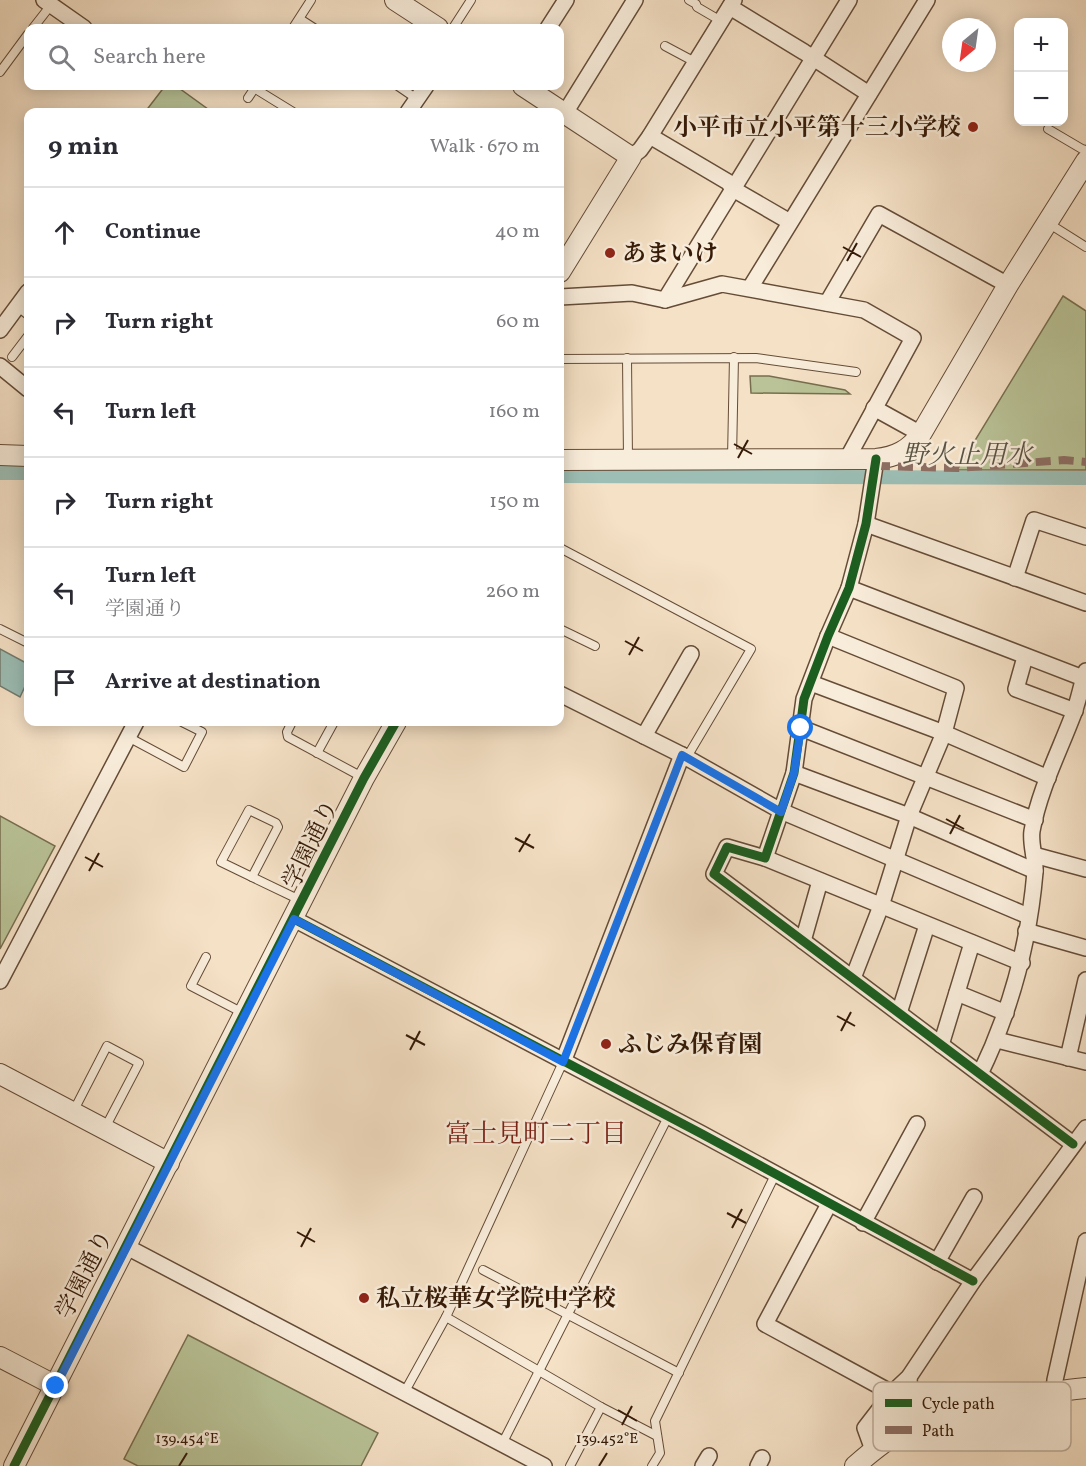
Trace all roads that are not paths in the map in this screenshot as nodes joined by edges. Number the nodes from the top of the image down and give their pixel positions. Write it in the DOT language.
graph roads {
  1 [pos="311,0"];
  2 [pos="395,0"];
  3 [pos="471,0"];
  4 [pos="566,0"];
  5 [pos="635,0"];
  6 [pos="689,0"];
  7 [pos="849,0"];
  8 [pos="927,0"];
  9 [pos="48,2"];
  10 [pos="732,2"];
  11 [pos="300,19"];
  12 [pos="721,21"];
  13 [pos="35,24"];
  14 [pos="78,24"];
  15 [pos="296,24"];
  16 [pos="308,24"];
  17 [pos="432,24"];
  18 [pos="456,24"];
  19 [pos="551,24"];
  20 [pos="24,39"];
  21 [pos="665,46"];
  22 [pos="812,59"];
  23 [pos="695,62"];
  24 [pos="0,72"];
  25 [pos="253,90"];
  26 [pos="260,90"];
  27 [pos="530,90"];
  28 [pos="422,92"];
  29 [pos="869,94"];
  30 [pos="248,98"];
  31 [pos="287,108"];
  32 [pos="411,108"];
  33 [pos="557,108"];
  34 [pos="565,113"];
  35 [pos="1048,129"];
  36 [pos="650,136"];
  37 [pos="1086,150"];
  38 [pos="631,157"];
  39 [pos="1086,161"];
  40 [pos="733,189"];
  41 [pos="790,222"];
  42 [pos="1046,222"];
  43 [pos="1086,247"];
  44 [pos="564,266"];
  45 [pos="1008,285"];
  46 [pos="750,288"];
  47 [pos="564,297"];
  48 [pos="664,300"];
  49 [pos="827,303"];
  50 [pos="23,311"];
  51 [pos="0,330"];
  52 [pos="24,341"];
  53 [pos="734,357"];
  54 [pos="627,358"];
  55 [pos="564,359"];
  56 [pos="6,362"];
  57 [pos="856,372"];
  58 [pos="24,384"];
  59 [pos="874,408"];
  60 [pos="921,434"];
  61 [pos="0,455"];
  62 [pos="24,456"];
  63 [pos="732,459"];
  64 [pos="847,459"];
  65 [pos="564,460"];
  66 [pos="628,460"];
  67 [pos="874,471"];
  68 [pos="866,524"];
  69 [pos="1086,537"];
  70 [pos="564,550"];
  71 [pos="1015,578"];
  72 [pos="849,588"];
  73 [pos="1086,603"];
  74 [pos="0,629"];
  75 [pos="564,631"];
  76 [pos="828,636"];
  77 [pos="24,641"];
  78 [pos="595,646"];
  79 [pos="691,654"];
  80 [pos="1024,657"];
  81 [pos="1085,674"];
  82 [pos="811,683"];
  83 [pos="564,696"];
  84 [pos="1074,711"];
  85 [pos="134,726"];
  86 [pos="190,726"];
  87 [pos="290,726"];
  88 [pos="332,726"];
  89 [pos="394,726"];
  90 [pos="801,728"];
  91 [pos="944,733"];
  92 [pos="644,736"];
  93 [pos="128,737"];
  94 [pos="317,753"];
  95 [pos="684,756"];
  96 [pos="794,773"];
  97 [pos="924,776"];
  98 [pos="1048,777"];
  99 [pos="364,778"];
  100 [pos="781,812"];
  101 [pos="909,816"];
  102 [pos="1035,820"];
  103 [pos="765,858"];
  104 [pos="894,860"];
  105 [pos="1034,863"];
  106 [pos="1085,865"];
  107 [pos="252,877"];
  108 [pos="820,881"];
  109 [pos="303,902"];
  110 [pos="880,906"];
  111 [pos="294,919"];
  112 [pos="927,924"];
  113 [pos="1027,924"];
  114 [pos="803,941"];
  115 [pos="972,943"];
  116 [pos="1086,948"];
  117 [pos="206,957"];
  118 [pos="1022,963"];
  119 [pos="853,978"];
  120 [pos="1086,980"];
  121 [pos="0,981"];
  122 [pos="957,993"];
  123 [pos="898,1013"];
  124 [pos="1006,1013"];
  125 [pos="246,1014"];
  126 [pos="997,1040"];
  127 [pos="940,1044"];
  128 [pos="1068,1058"];
  129 [pos="563,1062"];
  130 [pos="1086,1062"];
  131 [pos="0,1074"];
  132 [pos="980,1074"];
  133 [pos="73,1112"];
  134 [pos="668,1117"];
  135 [pos="917,1124"];
  136 [pos="1086,1128"];
  137 [pos="104,1129"];
  138 [pos="1073,1144"];
  139 [pos="169,1163"];
  140 [pos="775,1175"];
  141 [pos="974,1197"];
  142 [pos="829,1204"];
  143 [pos="863,1222"];
  144 [pos="1086,1241"];
  145 [pos="127,1246"];
  146 [pos="937,1262"];
  147 [pos="483,1270"];
  148 [pos="973,1281"];
  149 [pos="569,1316"];
  150 [pos="446,1317"];
  151 [pos="0,1357"];
  152 [pos="539,1370"];
  153 [pos="679,1372"];
  154 [pos="909,1377"];
  155 [pos="904,1382"];
  156 [pos="909,1382"];
  157 [pos="1055,1382"];
  158 [pos="873,1383"];
  159 [pos="56,1386"];
  160 [pos="1086,1389"];
  161 [pos="1071,1390"];
  162 [pos="404,1393"];
  163 [pos="601,1407"];
  164 [pos="873,1418"];
  165 [pos="657,1436"];
  166 [pos="502,1444"];
  167 [pos="873,1450"];
  168 [pos="14,1466"];
  169 [pos="544,1466"];
  170 [pos="570,1466"];
  171 [pos="652,1466"];
  172 [pos="855,1466"];
  1 -- 11 [label="lane"];
  2 -- 17 [label="street"];
  3 -- 18 [label="lane"];
  4 -- 19 [label="street"];
  5 -- 34 [label="street"];
  6 -- 12 [label="lane"];
  7 -- 22 [label="street"];
  8 -- 29 [label="street"];
  9 -- 13 [label="lane"];
  9 -- 14 [label="street"];
  10 -- 12 [label="street"];
  10 -- 22 [label="street"];
  11 -- 15 [label="lane"];
  11 -- 16 [label="lane"];
  12 -- 23 [label="street"];
  20 -- 24 [label="lane"];
  21 -- 23 [label="lane"];
  22 -- 29 [label="street"];
  22 -- 40 [label="street"];
  23 -- 36 [label="street"];
  25 -- 30 [label="lane"];
  26 -- 31 [label="lane"];
  27 -- 33 [label="street"];
  28 -- 32 [label="street"];
  29 -- 41 [label="street"];
  34 -- 38 [label="street"];
  35 -- 37 [label="lane"];
  36 -- 38 [label="street"];
  36 -- 40 [label="street"];
  38 -- 44 [label="street"];
  39 -- 42 [label="street"];
  40 -- 41 [label="street"];
  40 -- 48 [label="street"];
  41 -- 46 [label="street"];
  42 -- 43 [label="lane"];
  42 -- 45 [label="street"];
  45 -- 49 [label="street"];
  45 -- 60 [label="street"];
  46 -- 48 [label="street"];
  46 -- 49 [label="street"];
  47 -- 48 [label="street"];
  49 -- 59 [label="street"];
  50 -- 51 [label="street"];
  52 -- 56 [label="lane"];
  53 -- 54 [label="lane"];
  53 -- 57 [label="lane"];
  53 -- 63 [label="lane"];
  54 -- 55 [label="lane"];
  54 -- 66 [label="lane"];
  56 -- 58 [label="street"];
  59 -- 60 [label="street"];
  59 -- 64 [label="street"];
  60 -- 67 [label="street"];
  61 -- 62 [label="street"];
  63 -- 64 [label="street"];
  63 -- 66 [label="street"];
  64 -- 67 [label="street"];
  65 -- 66 [label="street"];
  67 -- 68 [label="street"];
  68 -- 71 [label="street"];
  68 -- 72 [label="street"];
  69 -- 71 [label="street"];
  70 -- 95 [label="lane"];
  71 -- 73 [label="street"];
  72 -- 76 [label="street"];
  72 -- 80 [label="street"];
  74 -- 77 [label="lane"];
  75 -- 78 [label="lane"];
  76 -- 82 [label="street"];
  76 -- 91 [label="street"];
  79 -- 92 [label="street"];
  80 -- 81 [label="street"];
  80 -- 84 [label="street"];
  81 -- 84 [label="street"];
  82 -- 90 [label="street"];
  82 -- 91 [label="street"];
  83 -- 92 [label="street"];
  84 -- 98 [label="street"];
  85 -- 93 [label="street"];
  86 -- 93 [label="lane"];
  87 -- 94 [label="lane"];
  88 -- 94 [label="lane"];
  89 -- 99 [label="street, 学園通り"];
  90 -- 96 [label="street"];
  90 -- 97 [label="street"];
  91 -- 97 [label="street"];
  91 -- 98 [label="street"];
  92 -- 95 [label="street"];
  93 -- 121 [label="street"];
  94 -- 99 [label="lane"];
  95 -- 100 [label="street"];
  95 -- 129 [label="street"];
  96 -- 100 [label="street"];
  96 -- 101 [label="street"];
  97 -- 101 [label="street"];
  97 -- 102 [label="street"];
  98 -- 102 [label="street"];
  99 -- 109 [label="street, 学園通り"];
  100 -- 103 [label="street"];
  100 -- 104 [label="street"];
  101 -- 104 [label="street"];
  101 -- 105 [label="street"];
  102 -- 105 [label="street"];
  103 -- 108 [label="street"];
  103 -- 114 [label="street"];
  104 -- 110 [label="street"];
  104 -- 113 [label="street"];
  105 -- 106 [label="street"];
  105 -- 113 [label="street"];
  107 -- 107 [label="lane"];
  107 -- 109 [label="lane"];
  108 -- 110 [label="street"];
  108 -- 114 [label="street"];
  109 -- 111 [label="street, 学園通り"];
  110 -- 112 [label="street"];
  110 -- 119 [label="street"];
  111 -- 125 [label="street, 学園通り"];
  111 -- 129 [label="street"];
  112 -- 115 [label="street"];
  112 -- 123 [label="street"];
  113 -- 116 [label="street"];
  113 -- 118 [label="street"];
  114 -- 119 [label="street"];
  115 -- 118 [label="street"];
  115 -- 122 [label="street"];
  117 -- 125 [label="lane"];
  118 -- 124 [label="street"];
  119 -- 123 [label="street"];
  120 -- 128 [label="street"];
  122 -- 124 [label="street"];
  122 -- 127 [label="street"];
  123 -- 127 [label="street"];
  124 -- 126 [label="street"];
  125 -- 139 [label="street, 学園通り"];
  126 -- 128 [label="street"];
  126 -- 132 [label="street"];
  127 -- 132 [label="street"];
  128 -- 130 [label="street"];
  129 -- 134 [label="street"];
  129 -- 150 [label="lane"];
  131 -- 133 [label="street"];
  132 -- 138 [label="street"];
  133 -- 137 [label="street"];
  133 -- 137 [label="lane"];
  134 -- 140 [label="street"];
  134 -- 149 [label="lane"];
  135 -- 143 [label="street"];
  136 -- 138 [label="street"];
  137 -- 139 [label="street"];
  138 -- 148 [label="street"];
  139 -- 145 [label="street, 学園通り"];
  140 -- 142 [label="street"];
  140 -- 153 [label="lane"];
  141 -- 146 [label="street"];
  142 -- 143 [label="street"];
  142 -- 158 [label="street"];
  143 -- 146 [label="street"];
  144 -- 157 [label="street"];
  145 -- 159 [label="street, 学園通り"];
  145 -- 162 [label="street"];
  146 -- 148 [label="street"];
  147 -- 149 [label="lane"];
  148 -- 154 [label="street"];
  149 -- 152 [label="lane"];
  149 -- 153 [label="lane"];
  150 -- 152 [label="lane"];
  150 -- 162 [label="lane"];
  151 -- 159 [label="street"];
  152 -- 163 [label="lane"];
  152 -- 166 [label="lane"];
  153 -- 165 [label="lane"];
  154 -- 155 [label="street"];
  154 -- 156 [label="street"];
  159 -- 168 [label="street, 学園通り"];
  160 -- 161 [label="street"];
  162 -- 166 [label="street"];
  163 -- 165 [label="lane"];
  163 -- 170 [label="lane"];
  164 -- 167 [label="street"];
  165 -- 171 [label="lane"];
  166 -- 169 [label="street"];
  167 -- 172 [label="street"];
}
